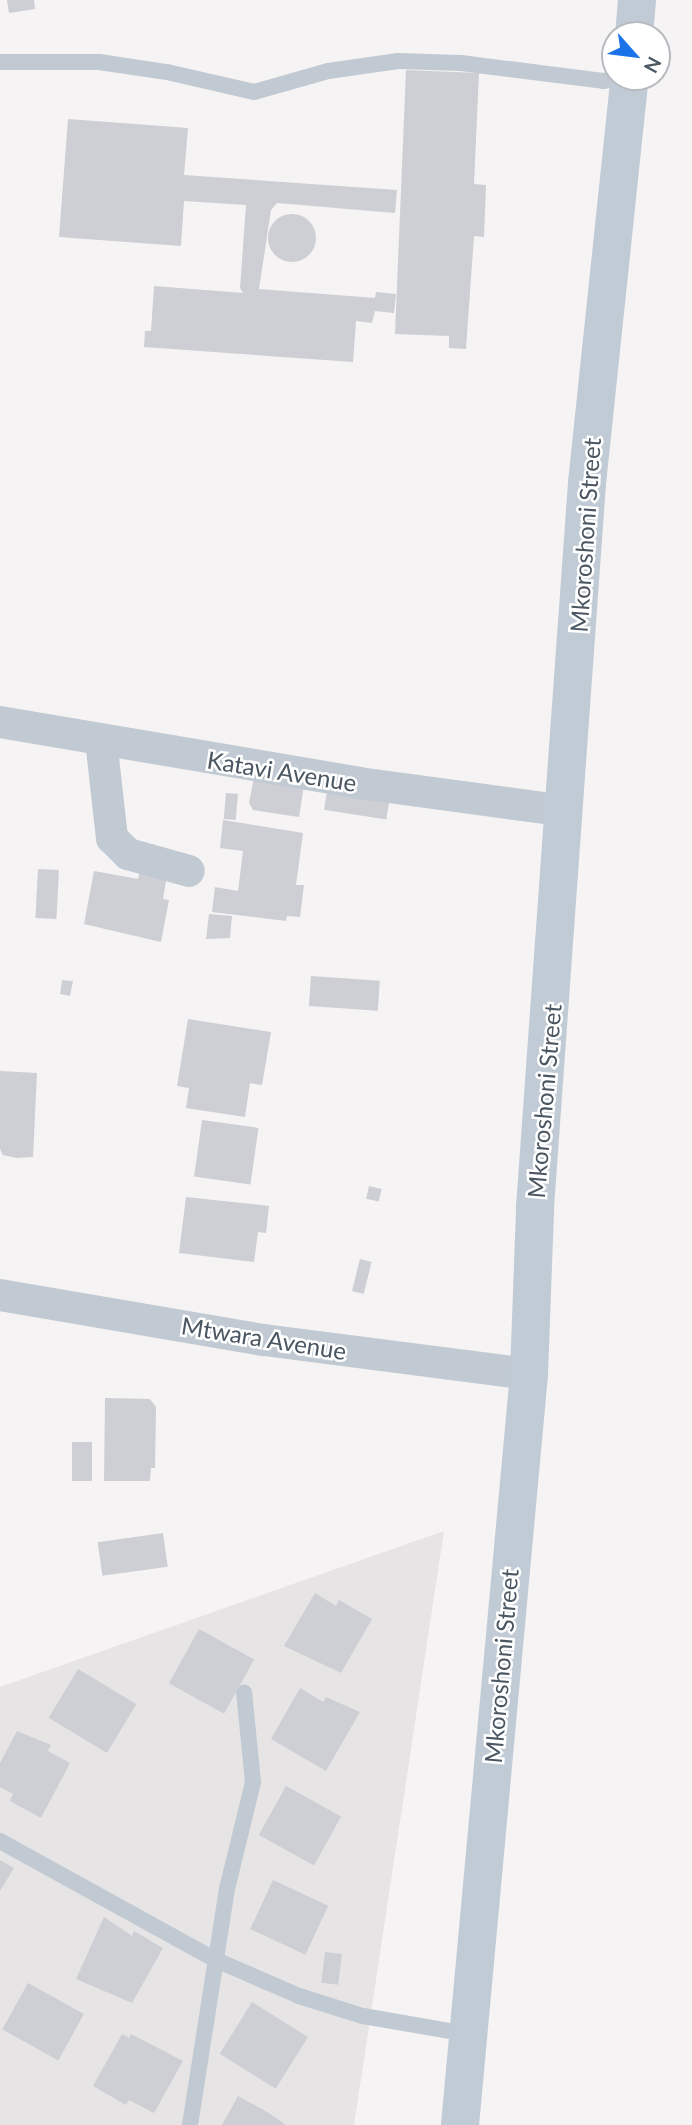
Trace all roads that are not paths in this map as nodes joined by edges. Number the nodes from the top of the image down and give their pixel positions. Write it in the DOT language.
graph roads {
  1 [pos="636,0"];
  2 [pos="635,21"];
  3 [pos="0,62"];
  4 [pos="601,81"];
  5 [pos="627,91"];
  6 [pos="0,722"];
  7 [pos="101,740"];
  8 [pos="566,811"];
  9 [pos="189,871"];
  10 [pos="0,1295"];
  11 [pos="529,1374"];
  12 [pos="244,1692"];
  13 [pos="0,1841"];
  14 [pos="216,1960"];
  15 [pos="467,2034"];
  16 [pos="190,2125"];
  17 [pos="460,2125"];
  1 -- 2 [label="street"];
  3 -- 4 [label="lane"];
  5 -- 8 [label="street, Mkoroshoni Street"];
  6 -- 7 [label="street, Katavi Avenue"];
  7 -- 8 [label="street, Katavi Avenue"];
  7 -- 9 [label="street"];
  8 -- 11 [label="street, Mkoroshoni Street"];
  10 -- 11 [label="street, Mtwara Avenue"];
  11 -- 15 [label="street, Mkoroshoni Street"];
  12 -- 14 [label="lane"];
  13 -- 14 [label="lane"];
  14 -- 15 [label="lane"];
  14 -- 16 [label="lane"];
  15 -- 17 [label="street, Mkoroshoni Street"];
}
